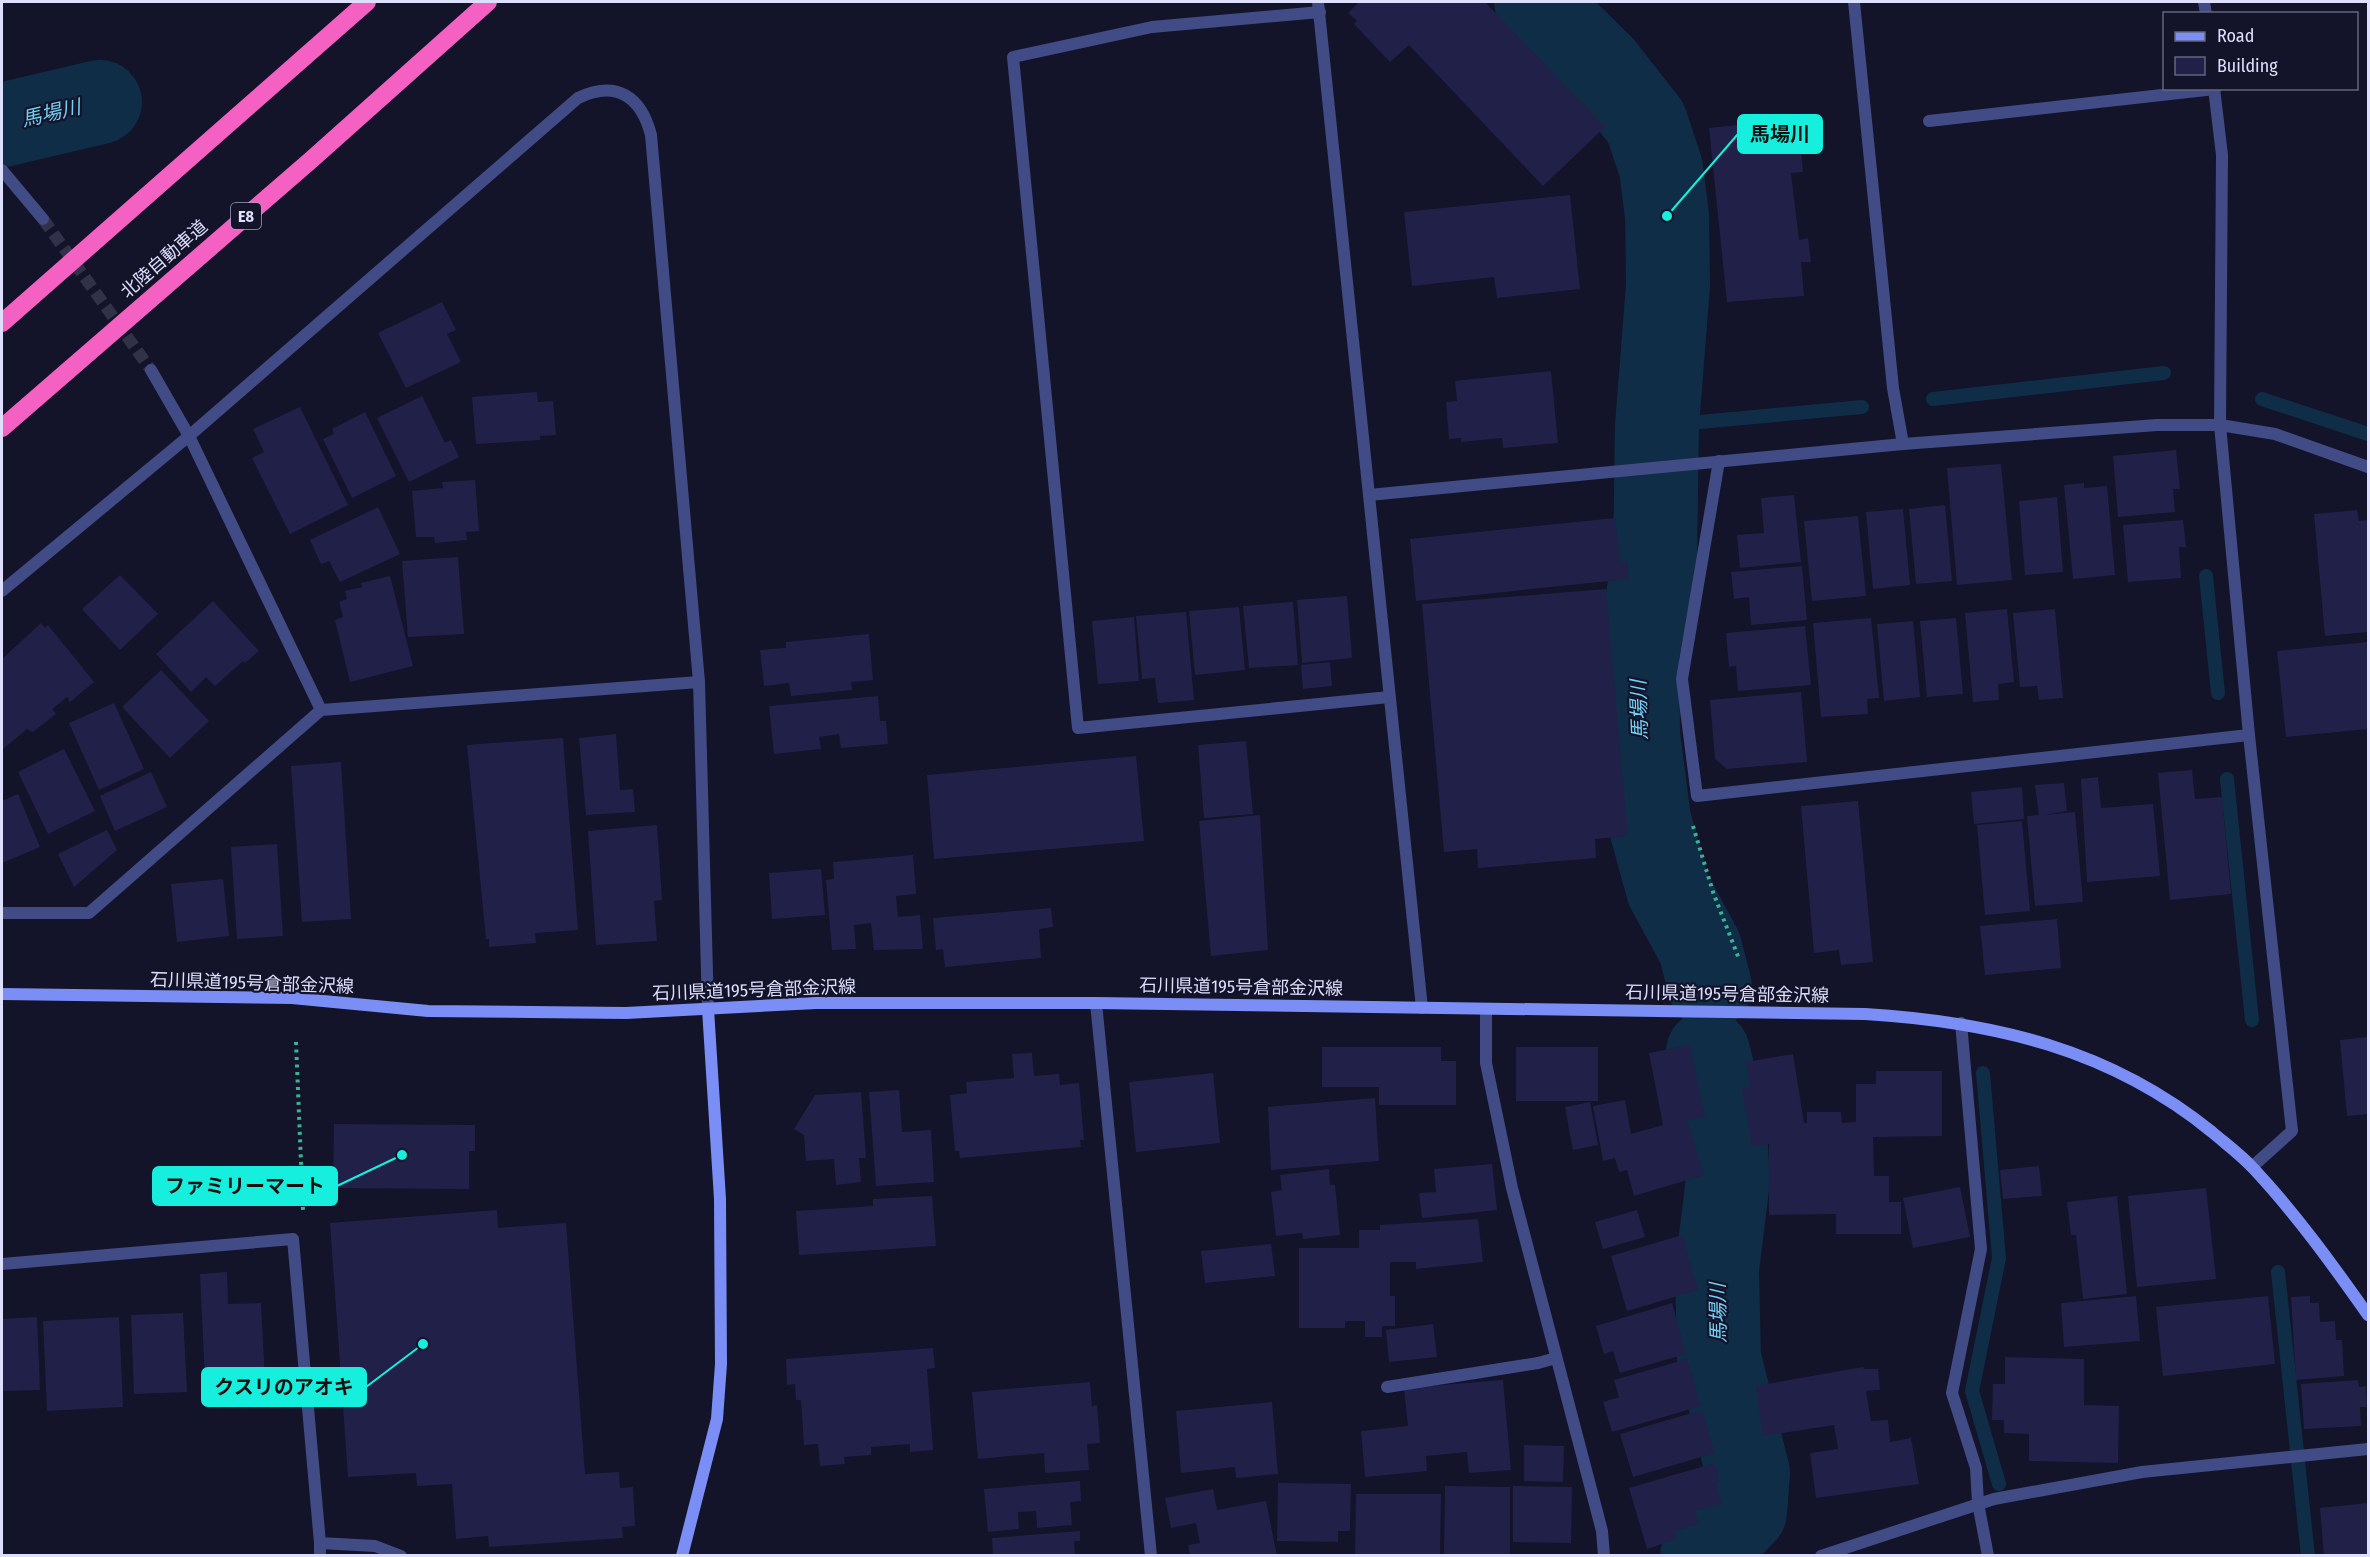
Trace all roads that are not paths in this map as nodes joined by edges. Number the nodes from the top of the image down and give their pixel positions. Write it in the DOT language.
graph roads {
  1 [pos="367,2"];
  2 [pos="488,2"];
  3 [pos="1854,2"];
  4 [pos="1319,7"];
  5 [pos="2206,90"];
  6 [pos="2215,90"];
  7 [pos="1929,121"];
  8 [pos="2,170"];
  9 [pos="43,219"];
  10 [pos="2,323"];
  11 [pos="151,370"];
  12 [pos="2220,425"];
  13 [pos="2,428"];
  14 [pos="189,436"];
  15 [pos="1903,444"];
  16 [pos="1719,461"];
  17 [pos="2368,467"];
  18 [pos="1369,495"];
  19 [pos="2,591"];
  20 [pos="699,682"];
  21 [pos="1389,697"];
  22 [pos="321,710"];
  23 [pos="2249,735"];
  24 [pos="2,913"];
  25 [pos="2,994"];
  26 [pos="1096,1003"];
  27 [pos="1422,1008"];
  28 [pos="708,1009"];
  29 [pos="1486,1009"];
  30 [pos="1961,1023"];
  31 [pos="2252,1167"];
  32 [pos="2,1264"];
  33 [pos="2368,1315"];
  34 [pos="1556,1358"];
  35 [pos="1387,1386"];
  36 [pos="2368,1449"];
  37 [pos="1978,1503"];
  38 [pos="320,1549"];
  39 [pos="1602,1555"];
  40 [pos="401,1556"];
  41 [pos="682,1556"];
  42 [pos="1151,1556"];
  43 [pos="1821,1556"];
  44 [pos="1988,1556"];
  1 -- 10 [label="highway"];
  2 -- 13 [label="highway, 北陸自動車道 / E8"];
  3 -- 15 [label="street"];
  4 -- 18 [label="street"];
  4 -- 21 [label="street"];
  5 -- 7 [label="street"];
  6 -- 12 [label="street"];
  8 -- 9 [label="street"];
  11 -- 14 [label="street"];
  12 -- 15 [label="street"];
  12 -- 17 [label="street"];
  12 -- 23 [label="street"];
  14 -- 19 [label="street"];
  14 -- 20 [label="street"];
  14 -- 22 [label="street"];
  15 -- 16 [label="street"];
  16 -- 18 [label="street"];
  16 -- 23 [label="street"];
  18 -- 21 [label="street"];
  20 -- 22 [label="street"];
  20 -- 28 [label="street"];
  21 -- 27 [label="street"];
  22 -- 24 [label="street"];
  23 -- 31 [label="street"];
  25 -- 28 [label="main road, 石川県道195号倉部金沢線"];
  26 -- 27 [label="main road, 石川県道195号倉部金沢線"];
  26 -- 28 [label="main road, 石川県道195号倉部金沢線"];
  26 -- 42 [label="street"];
  27 -- 29 [label="main road, 石川県道195号倉部金沢線"];
  28 -- 41 [label="main road"];
  29 -- 30 [label="main road, 石川県道195号倉部金沢線"];
  29 -- 34 [label="street"];
  30 -- 31 [label="main road, 石川県道195号倉部金沢線"];
  30 -- 37 [label="street"];
  31 -- 33 [label="main road, 石川県道195号倉部金沢線"];
  32 -- 38 [label="street"];
  34 -- 35 [label="street"];
  34 -- 39 [label="street"];
  36 -- 37 [label="street"];
  37 -- 43 [label="street"];
  37 -- 44 [label="street"];
  38 -- 40 [label="street"];
}
